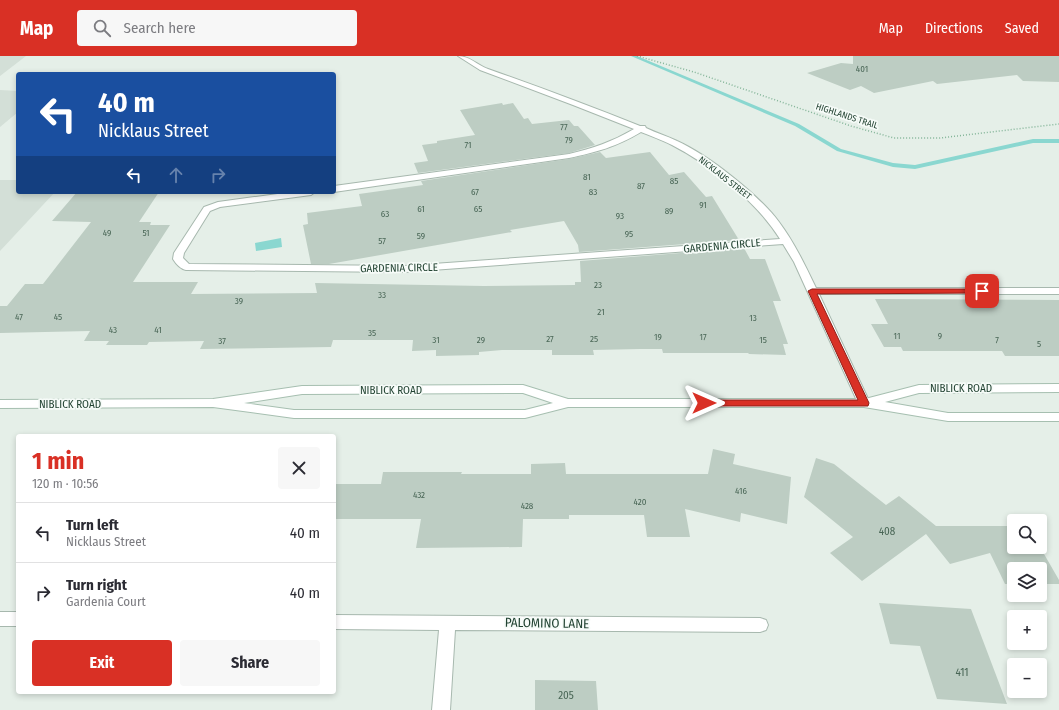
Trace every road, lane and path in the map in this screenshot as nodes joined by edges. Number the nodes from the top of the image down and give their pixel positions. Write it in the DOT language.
graph roads {
  1 [pos="461,56"];
  2 [pos="637,56"];
  3 [pos="1059,124"];
  4 [pos="642,128"];
  5 [pos="336,189"];
  6 [pos="297,194"];
  7 [pos="786,241"];
  8 [pos="812,291"];
  9 [pos="1059,291"];
  10 [pos="1059,388"];
  11 [pos="213,403"];
  12 [pos="568,403"];
  13 [pos="864,403"];
  14 [pos="0,404"];
  15 [pos="1059,417"];
  16 [pos="0,619"];
  17 [pos="16,619"];
  18 [pos="336,622"];
  19 [pos="448,622"];
  20 [pos="760,625"];
  21 [pos="441,710"];
  1 -- 4 [label="street, NICKLAUS STREET"];
  2 -- 3 [label="path, HIGHLANDS TRAIL"];
  4 -- 5 [label="street"];
  4 -- 7 [label="street, NICKLAUS STREET"];
  6 -- 7 [label="street, GARDENIA CIRCLE"];
  7 -- 8 [label="street, NICKLAUS STREET"];
  8 -- 9 [label="street"];
  8 -- 13 [label="street, NICKLAUS STREET"];
  10 -- 13 [label="street, NIBLICK ROAD"];
  11 -- 12 [label="street, NIBLICK ROAD"];
  11 -- 12 [label="street, NIBLICK ROAD"];
  11 -- 14 [label="street, NIBLICK ROAD"];
  12 -- 13 [label="street, NIBLICK ROAD"];
  13 -- 15 [label="street, NIBLICK ROAD"];
  16 -- 17 [label="street"];
  18 -- 19 [label="street, PALOMINO LANE"];
  19 -- 20 [label="street, PALOMINO LANE"];
  19 -- 21 [label="street"];
}
